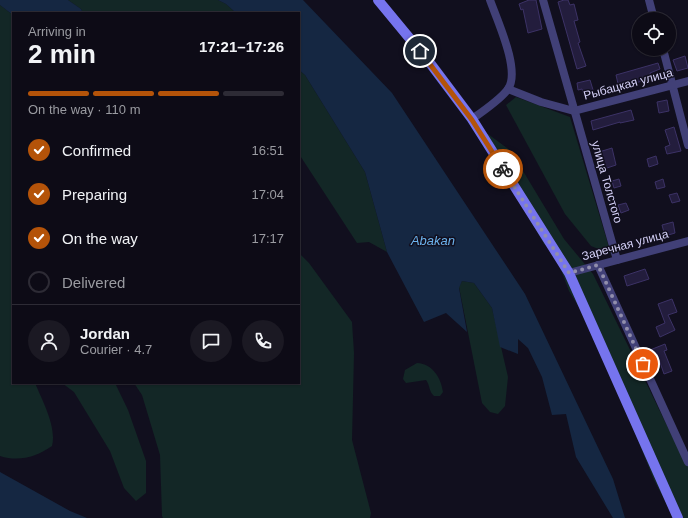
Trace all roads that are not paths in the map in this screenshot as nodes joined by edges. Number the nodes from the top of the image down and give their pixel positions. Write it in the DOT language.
graph roads {
  1 [pos="378,0"];
  2 [pos="490,0"];
  3 [pos="544,0"];
  4 [pos="649,0"];
  5 [pos="652,12"];
  6 [pos="664,56"];
  7 [pos="688,81"];
  8 [pos="672,85"];
  9 [pos="508,89"];
  10 [pos="574,111"];
  11 [pos="472,120"];
  12 [pos="688,145"];
  13 [pos="688,241"];
  14 [pos="617,260"];
  15 [pos="598,265"];
  16 [pos="569,273"];
  17 [pos="688,462"];
  18 [pos="678,518"];
  1 -- 11 [label="street"];
  2 -- 9 [label="street"];
  3 -- 10 [label="street, улица Толстого"];
  4 -- 5 [label="street"];
  6 -- 8 [label="street"];
  7 -- 8 [label="street, Рыбацкая улица"];
  8 -- 10 [label="street, Рыбацкая улица"];
  8 -- 12 [label="street"];
  9 -- 10 [label="street"];
  9 -- 11 [label="street"];
  10 -- 14 [label="street, улица Толстого"];
  11 -- 16 [label="street"];
  13 -- 14 [label="street, Заречная улица"];
  14 -- 15 [label="street, Заречная улица"];
  15 -- 16 [label="street, Заречная улица"];
  15 -- 17 [label="street"];
  16 -- 18 [label="street"];
}
